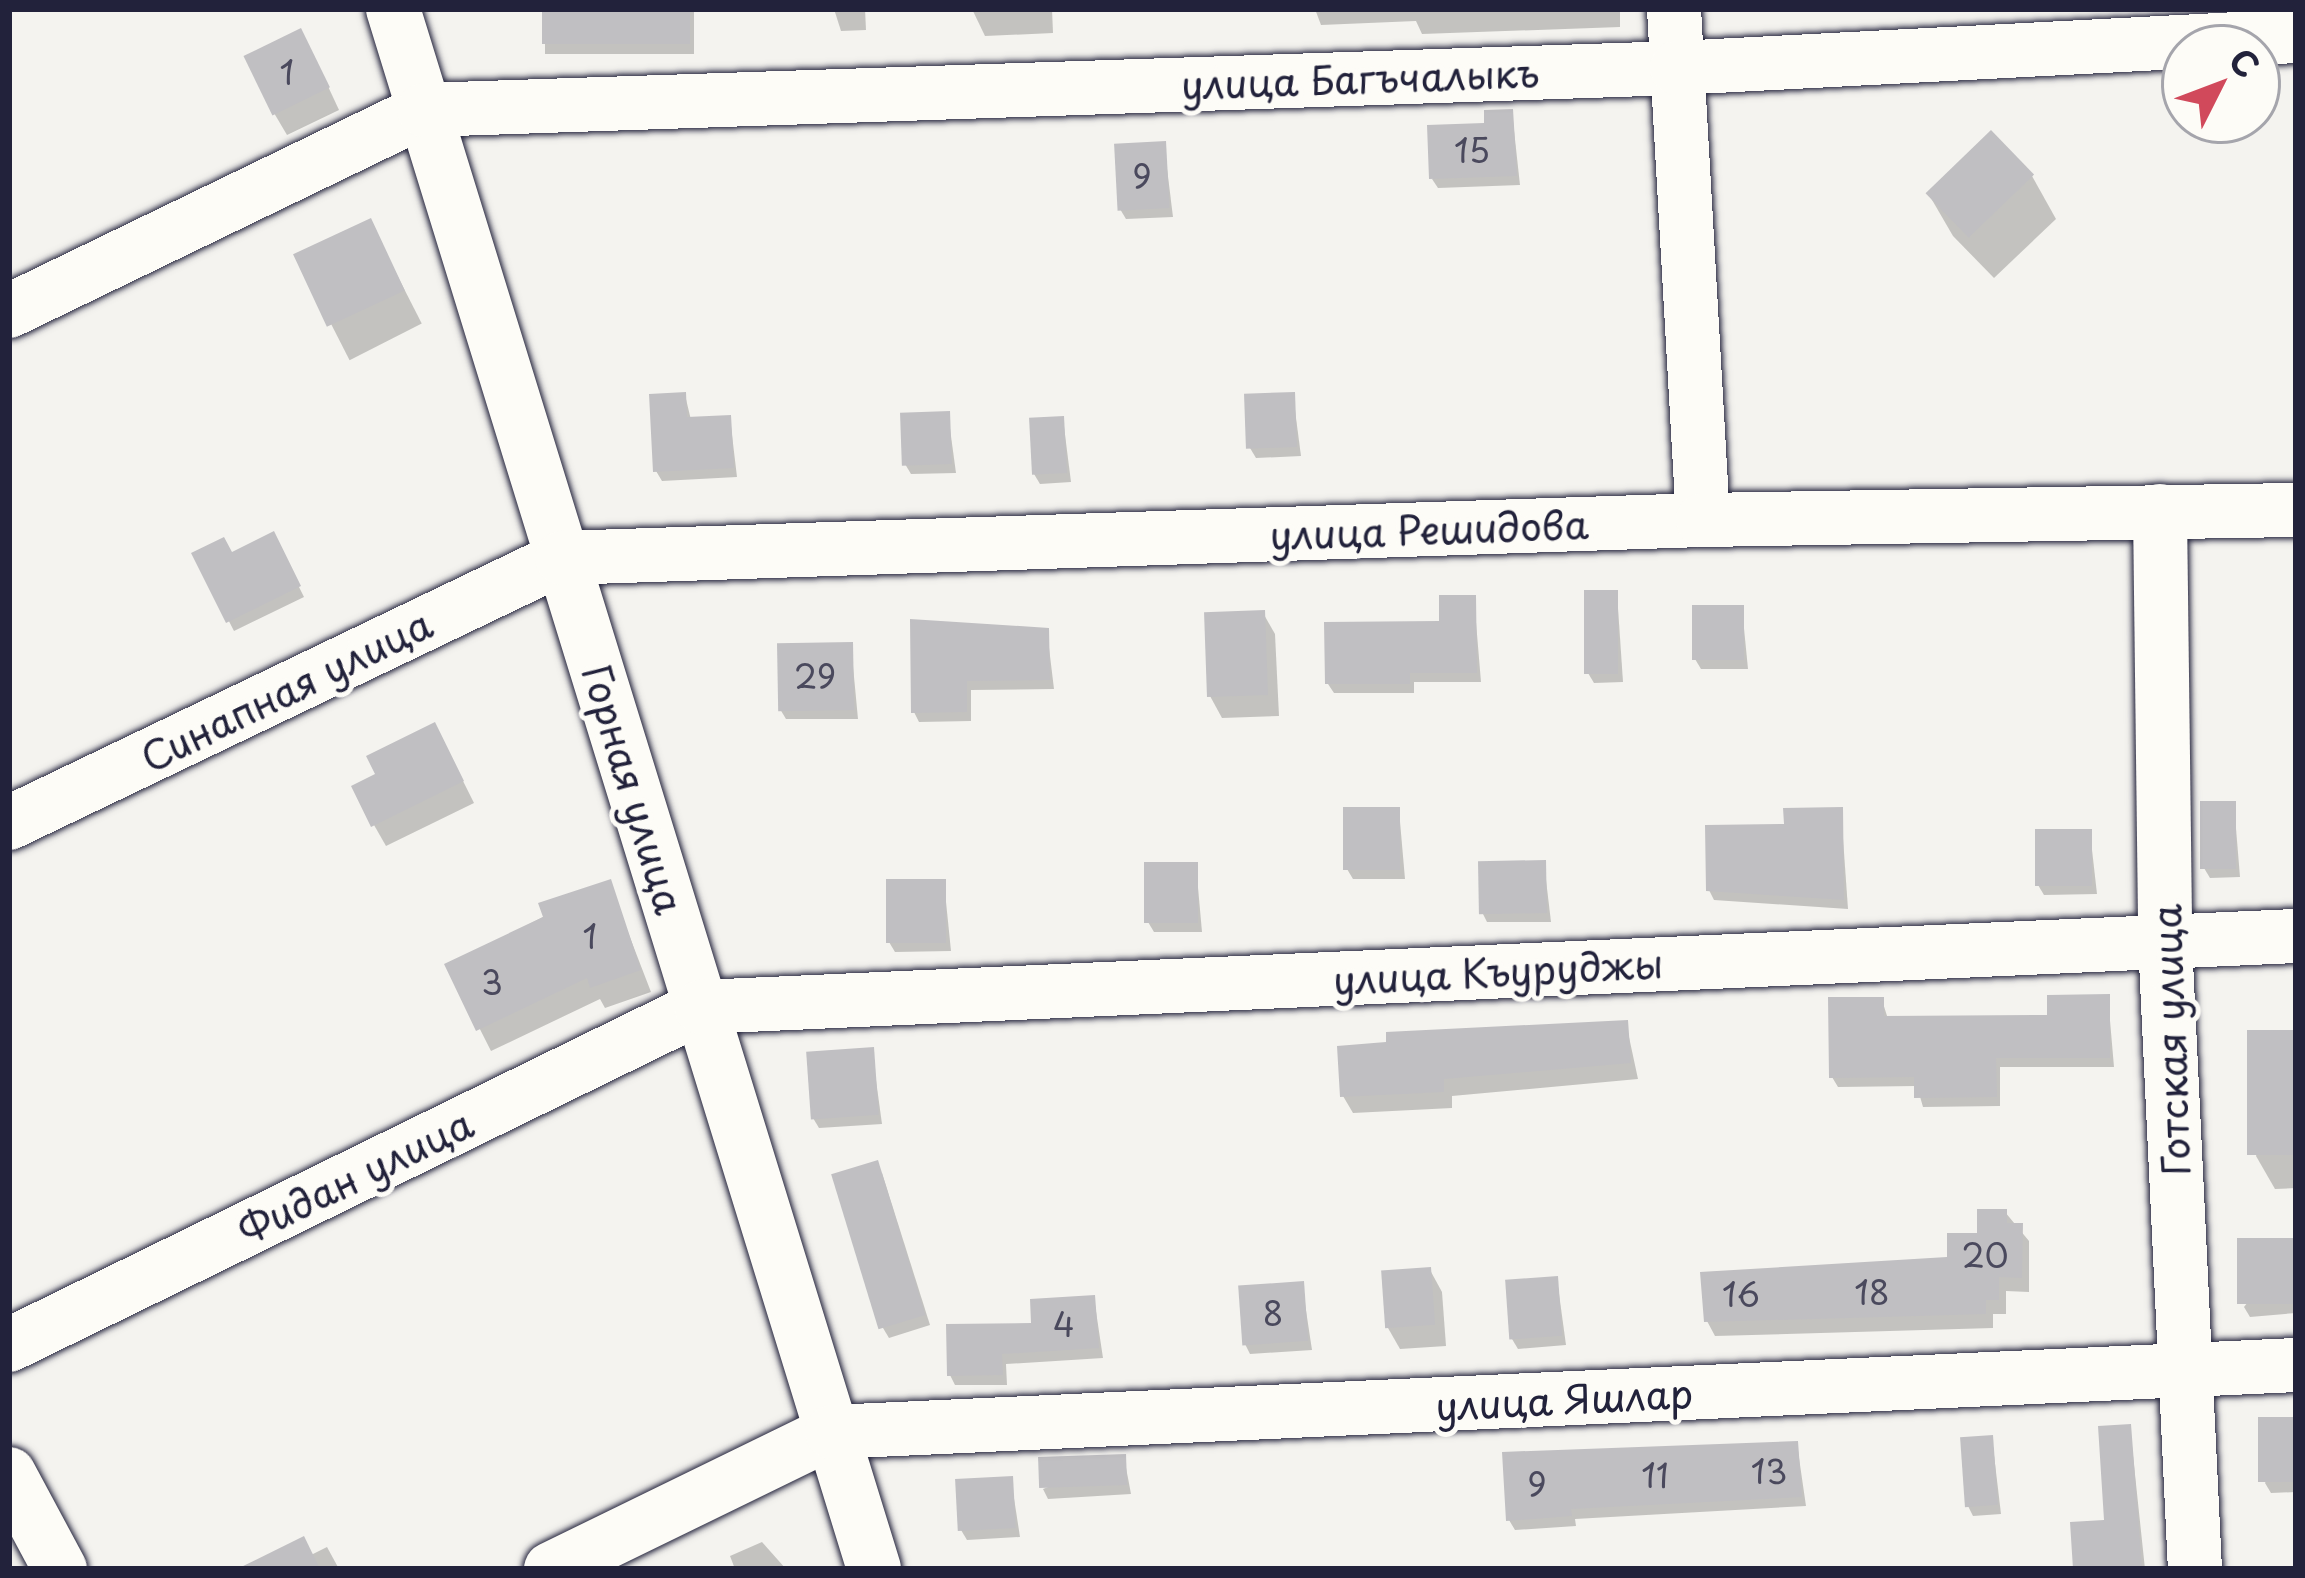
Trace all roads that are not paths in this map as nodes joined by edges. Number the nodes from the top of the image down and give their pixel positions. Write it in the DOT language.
graph roads {
  1 [pos="393,9"];
  2 [pos="1674,9"];
  3 [pos="2296,36"];
  4 [pos="1677,68"];
  5 [pos="424,110"];
  6 [pos="9,311"];
  7 [pos="2296,510"];
  8 [pos="2160,511"];
  9 [pos="1703,520"];
  10 [pos="562,558"];
  11 [pos="9,823"];
  12 [pos="2296,936"];
  13 [pos="2165,941"];
  14 [pos="701,1007"];
  15 [pos="9,1345"];
  16 [pos="2296,1365"];
  17 [pos="2182,1371"];
  18 [pos="832,1432"];
  19 [pos="9,1474"];
  20 [pos="60,1569"];
  21 [pos="551,1569"];
  22 [pos="874,1569"];
  23 [pos="2195,1569"];
  1 -- 5 [label="street, Горная улица"];
  2 -- 4 [label="street"];
  3 -- 4 [label="street, улица Багъчалыкъ"];
  4 -- 5 [label="street, улица Багъчалыкъ"];
  4 -- 9 [label="street"];
  5 -- 6 [label="street"];
  5 -- 10 [label="street, Горная улица"];
  7 -- 8 [label="street, улица Решидова"];
  8 -- 9 [label="street, улица Решидова"];
  8 -- 13 [label="street, Готская улица"];
  9 -- 10 [label="street, улица Решидова"];
  10 -- 11 [label="street, Синапная улица"];
  10 -- 14 [label="street, Горная улица"];
  12 -- 13 [label="street, улица Къуруджы"];
  13 -- 14 [label="street, улица Къуруджы"];
  13 -- 17 [label="street, Готская улица"];
  14 -- 15 [label="street, Фидан улица"];
  14 -- 18 [label="street, Горная улица"];
  16 -- 17 [label="street, улица Яшлар"];
  17 -- 18 [label="street, улица Яшлар"];
  17 -- 23 [label="street, Готская улица"];
  18 -- 21 [label="street"];
  18 -- 22 [label="street, Горная улица"];
  19 -- 20 [label="street"];
}
